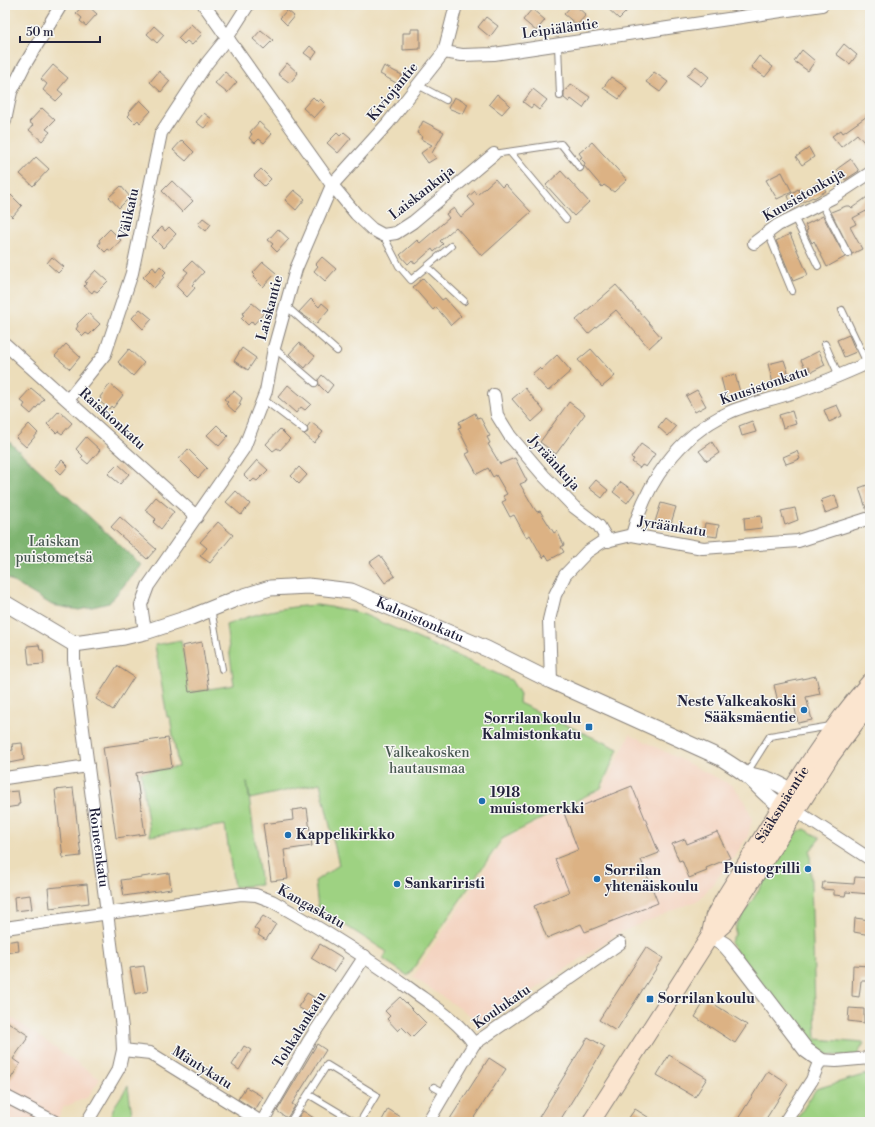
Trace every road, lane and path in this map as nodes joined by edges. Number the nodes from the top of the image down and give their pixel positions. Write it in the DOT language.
graph roads {
  1 [pos="61,5"];
  2 [pos="204,5"];
  3 [pos="248,5"];
  4 [pos="456,5"];
  5 [pos="822,5"];
  6 [pos="227,38"];
  7 [pos="558,44"];
  8 [pos="444,52"];
  9 [pos="418,86"];
  10 [pos="560,96"];
  11 [pos="446,100"];
  12 [pos="5,121"];
  13 [pos="510,152"];
  14 [pos="494,154"];
  15 [pos="580,168"];
  16 [pos="870,173"];
  17 [pos="332,185"];
  18 [pos="822,204"];
  19 [pos="794,217"];
  20 [pos="566,219"];
  21 [pos="768,233"];
  22 [pos="383,235"];
  23 [pos="754,243"];
  24 [pos="451,246"];
  25 [pos="848,254"];
  26 [pos="818,266"];
  27 [pos="427,267"];
  28 [pos="792,291"];
  29 [pos="464,301"];
  30 [pos="285,305"];
  31 [pos="842,310"];
  32 [pos="5,344"];
  33 [pos="825,344"];
  34 [pos="274,348"];
  35 [pos="337,351"];
  36 [pos="868,363"];
  37 [pos="840,376"];
  38 [pos="315,382"];
  39 [pos="494,395"];
  40 [pos="263,399"];
  41 [pos="68,400"];
  42 [pos="304,430"];
  43 [pos="197,516"];
  44 [pos="870,518"];
  45 [pos="632,535"];
  46 [pos="608,540"];
  47 [pos="5,603"];
  48 [pos="211,609"];
  49 [pos="145,632"];
  50 [pos="74,644"];
  51 [pos="222,669"];
  52 [pos="550,681"];
  53 [pos="870,682"];
  54 [pos="870,703"];
  55 [pos="840,729"];
  56 [pos="88,766"];
  57 [pos="745,774"];
  58 [pos="5,778"];
  59 [pos="791,792"];
  60 [pos="789,809"];
  61 [pos="870,859"];
  62 [pos="107,912"];
  63 [pos="5,928"];
  64 [pos="710,936"];
  65 [pos="620,943"];
  66 [pos="365,956"];
  67 [pos="474,1044"];
  68 [pos="123,1050"];
  69 [pos="870,1058"];
  70 [pos="820,1060"];
  71 [pos="434,1086"];
  72 [pos="445,1093"];
  73 [pos="308,1094"];
  74 [pos="5,1096"];
  75 [pos="55,1122"];
  76 [pos="87,1122"];
  77 [pos="261,1122"];
  78 [pos="290,1122"];
  79 [pos="355,1122"];
  80 [pos="360,1122"];
  81 [pos="428,1122"];
  82 [pos="591,1122"];
  83 [pos="785,1122"];
  1 -- 12 [label="street"];
  2 -- 6 [label="street"];
  3 -- 6 [label="street, Välikatu"];
  4 -- 8 [label="street, Kiviojantie"];
  5 -- 7 [label="street, Leipiäläntie"];
  6 -- 17 [label="street"];
  6 -- 41 [label="street, Välikatu"];
  7 -- 8 [label="street, Leipiäläntie"];
  7 -- 10 [label="lane"];
  8 -- 9 [label="street, Kiviojantie"];
  9 -- 11 [label="lane"];
  9 -- 17 [label="street, Kiviojantie"];
  13 -- 14 [label="lane"];
  13 -- 15 [label="lane"];
  13 -- 20 [label="lane"];
  14 -- 22 [label="street, Laiskankuja"];
  16 -- 18 [label="street, Kuusistonkuja"];
  17 -- 22 [label="street, Laiskankuja"];
  17 -- 30 [label="street, Laiskantie"];
  18 -- 19 [label="street, Kuusistonkuja"];
  18 -- 25 [label="lane"];
  19 -- 21 [label="street, Kuusistonkuja"];
  19 -- 26 [label="lane"];
  21 -- 23 [label="street, Kuusistonkuja"];
  21 -- 28 [label="lane"];
  22 -- 27 [label="lane"];
  24 -- 27 [label="lane"];
  27 -- 29 [label="lane"];
  30 -- 34 [label="street, Laiskantie"];
  30 -- 35 [label="lane"];
  31 -- 36 [label="lane"];
  32 -- 41 [label="street, Raiskionkatu"];
  33 -- 37 [label="lane"];
  34 -- 38 [label="lane"];
  34 -- 40 [label="street, Laiskantie"];
  36 -- 37 [label="street, Kuusistonkatu"];
  37 -- 45 [label="street, Kuusistonkatu"];
  39 -- 46 [label="street, Jyräänkuja"];
  40 -- 42 [label="lane"];
  40 -- 43 [label="street, Laiskantie"];
  41 -- 43 [label="street, Raiskionkatu"];
  43 -- 49 [label="street, Laiskantie"];
  44 -- 45 [label="street, Jyräänkatu"];
  45 -- 46 [label="street, Jyräänkatu"];
  46 -- 52 [label="street, Jyräänkatu"];
  47 -- 50 [label="street"];
  48 -- 49 [label="street, Kalmistonkatu"];
  48 -- 51 [label="lane"];
  48 -- 52 [label="street, Kalmistonkatu"];
  49 -- 50 [label="street, Kalmistonkatu"];
  50 -- 56 [label="street, Roineenkatu"];
  52 -- 57 [label="street, Kalmistonkatu"];
  53 -- 55 [label="main road, Sääksmäentie"];
  54 -- 55 [label="main road, Sääksmäentie"];
  55 -- 57 [label="lane"];
  55 -- 59 [label="main road, Sääksmäentie"];
  55 -- 60 [label="main road, Sääksmäentie"];
  56 -- 58 [label="street"];
  56 -- 62 [label="street, Roineenkatu"];
  57 -- 59 [label="street, Kalmistonkatu"];
  57 -- 60 [label="street, Kalmistonkatu"];
  59 -- 60 [label="main road, Sääksmäentie"];
  60 -- 61 [label="street"];
  60 -- 64 [label="main road, Sääksmäentie"];
  62 -- 63 [label="street, Kangaskatu"];
  62 -- 66 [label="street, Kangaskatu"];
  62 -- 68 [label="street, Roineenkatu"];
  64 -- 70 [label="street"];
  64 -- 82 [label="main road, Sääksmäentie"];
  65 -- 67 [label="street, Koulukatu"];
  66 -- 67 [label="street, Kangaskatu"];
  66 -- 77 [label="street, Tohkalankatu"];
  67 -- 72 [label="street, Koulukatu"];
  68 -- 76 [label="street, Roineenkatu"];
  68 -- 77 [label="street, Mäntykatu"];
  69 -- 70 [label="street"];
  70 -- 83 [label="street"];
  71 -- 72 [label="lane"];
  72 -- 81 [label="street, Koulukatu"];
  73 -- 78 [label="lane"];
  73 -- 79 [label="lane"];
  73 -- 80 [label="lane"];
  74 -- 75 [label="street"];
}
